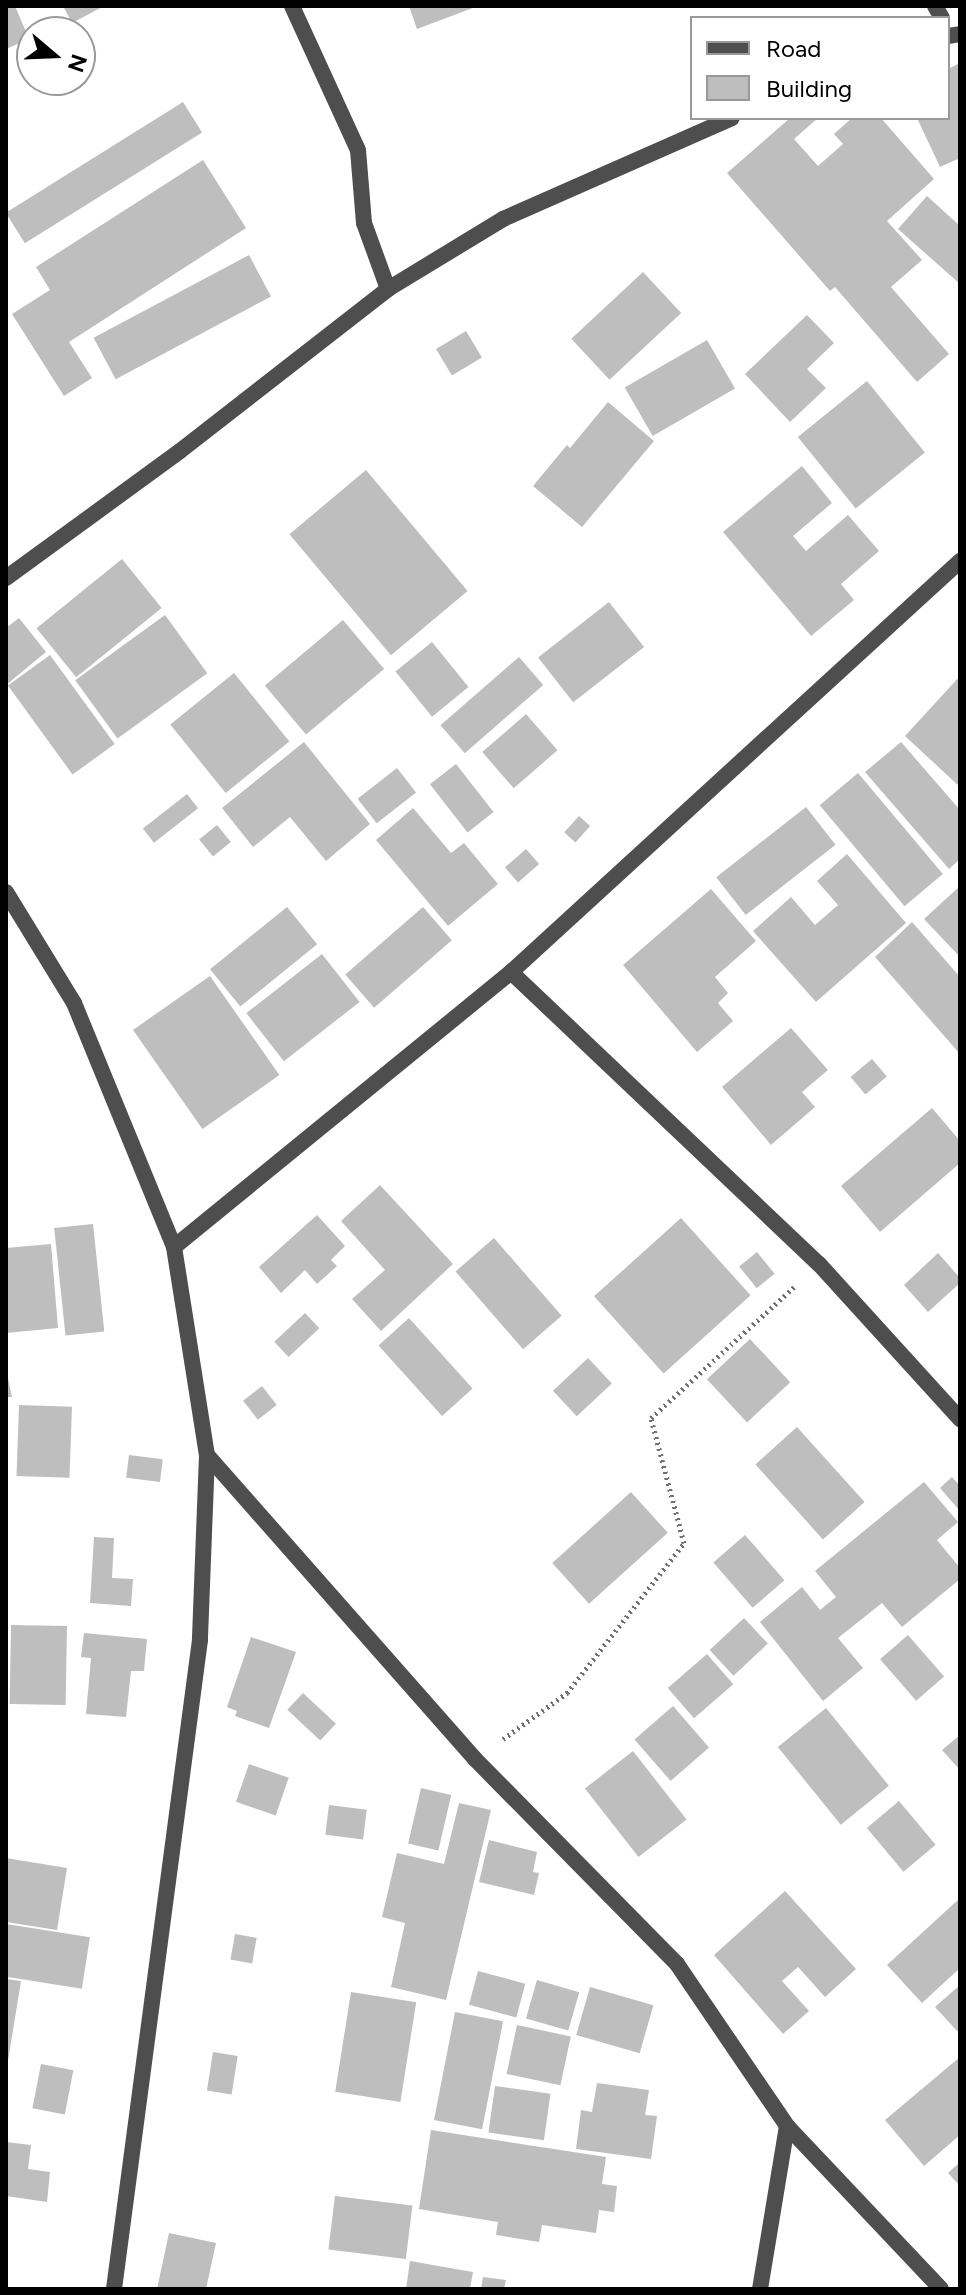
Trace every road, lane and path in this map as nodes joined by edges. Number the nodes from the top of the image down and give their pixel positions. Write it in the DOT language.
graph roads {
  1 [pos="292,6"];
  2 [pos="727,120"];
  3 [pos="388,289"];
  4 [pos="960,561"];
  5 [pos="6,578"];
  6 [pos="6,892"];
  7 [pos="511,972"];
  8 [pos="174,1247"];
  9 [pos="819,1264"];
  10 [pos="960,1419"];
  11 [pos="207,1455"];
  12 [pos="475,1759"];
  13 [pos="787,2126"];
  14 [pos="114,2289"];
  15 [pos="760,2289"];
  16 [pos="941,2289"];
  1 -- 3 [label="street"];
  2 -- 3 [label="street"];
  3 -- 5 [label="street"];
  4 -- 7 [label="street"];
  6 -- 8 [label="street"];
  7 -- 8 [label="street"];
  7 -- 9 [label="street"];
  8 -- 11 [label="street"];
  9 -- 10 [label="street"];
  9 -- 12 [label="path"];
  11 -- 12 [label="street"];
  11 -- 14 [label="street"];
  12 -- 13 [label="street"];
  13 -- 15 [label="street"];
  13 -- 16 [label="street"];
}
